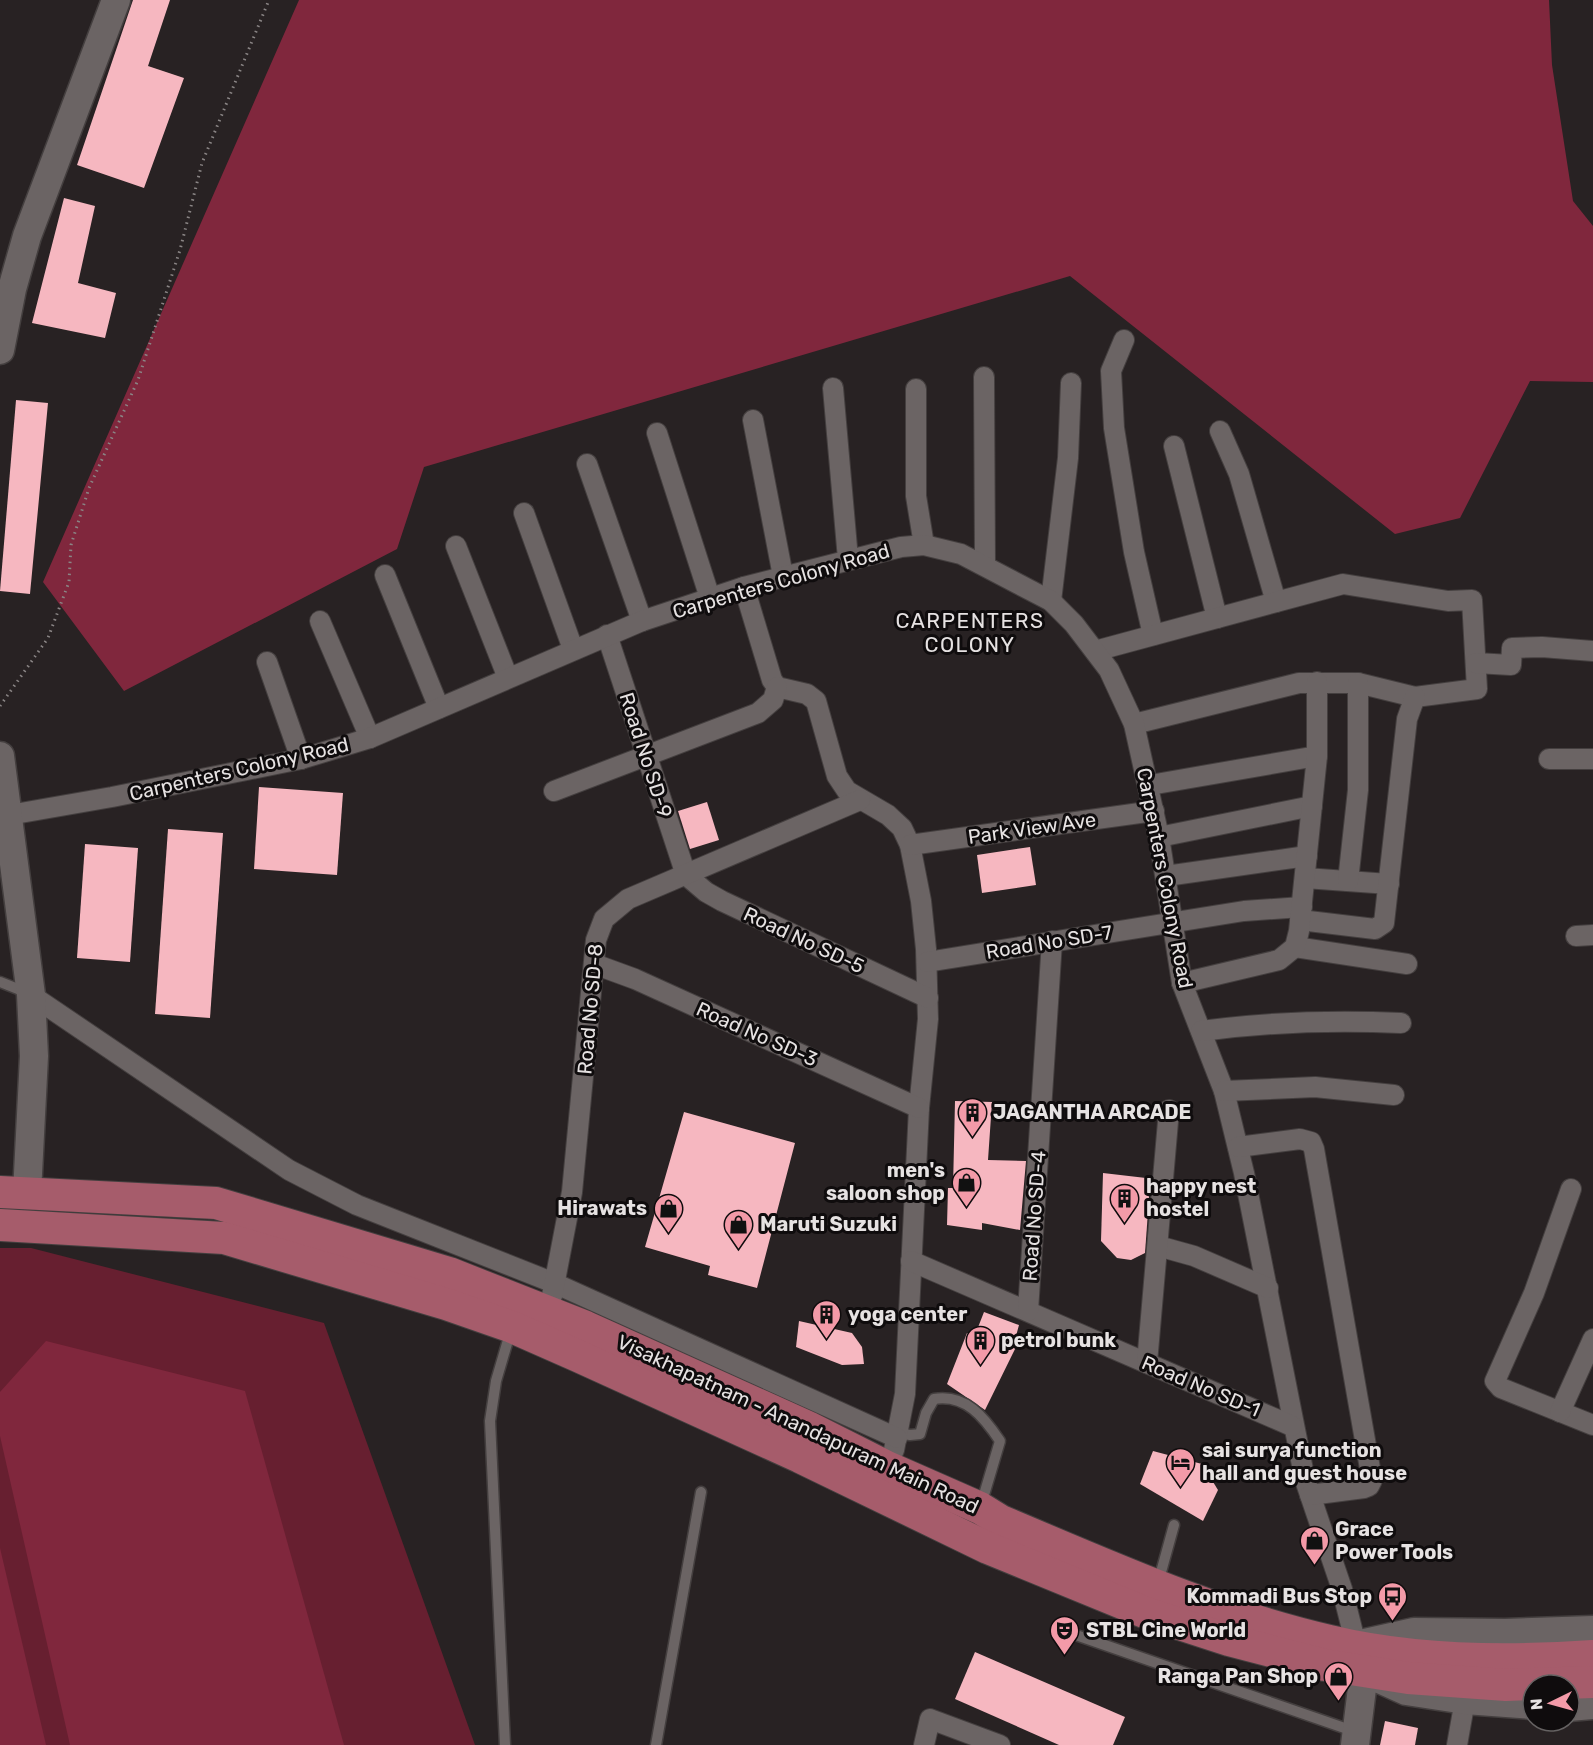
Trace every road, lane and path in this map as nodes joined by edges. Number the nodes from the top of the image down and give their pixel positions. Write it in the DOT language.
graph roads {
  1 [pos="116,0"];
  2 [pos="269,0"];
  3 [pos="1124,340"];
  4 [pos="0,350"];
  5 [pos="984,377"];
  6 [pos="1071,383"];
  7 [pos="833,388"];
  8 [pos="916,389"];
  9 [pos="753,420"];
  10 [pos="1220,431"];
  11 [pos="657,433"];
  12 [pos="1174,446"];
  13 [pos="587,464"];
  14 [pos="524,513"];
  15 [pos="924,545"];
  16 [pos="456,546"];
  17 [pos="848,559"];
  18 [pos="985,565"];
  19 [pos="385,575"];
  20 [pos="783,576"];
  21 [pos="744,587"];
  22 [pos="710,598"];
  23 [pos="1051,601"];
  24 [pos="1276,602"];
  25 [pos="1216,618"];
  26 [pos="320,621"];
  27 [pos="642,621"];
  28 [pos="607,635"];
  29 [pos="1153,635"];
  30 [pos="573,649"];
  31 [pos="1095,651"];
  32 [pos="1593,651"];
  33 [pos="267,662"];
  34 [pos="1476,663"];
  35 [pos="508,678"];
  36 [pos="1317,682"];
  37 [pos="1358,683"];
  38 [pos="777,687"];
  39 [pos="1415,697"];
  40 [pos="0,706"];
  41 [pos="439,708"];
  42 [pos="1134,723"];
  43 [pos="370,738"];
  44 [pos="646,754"];
  45 [pos="0,756"];
  46 [pos="1317,756"];
  47 [pos="301,759"];
  48 [pos="1549,759"];
  49 [pos="1593,759"];
  50 [pos="1150,785"];
  51 [pos="554,791"];
  52 [pos="860,800"];
  53 [pos="1312,806"];
  54 [pos="1154,811"];
  55 [pos="9,815"];
  56 [pos="1160,837"];
  57 [pos="910,845"];
  58 [pos="1307,856"];
  59 [pos="686,875"];
  60 [pos="1166,876"];
  61 [pos="1305,878"];
  62 [pos="1348,881"];
  63 [pos="1389,884"];
  64 [pos="1301,913"];
  65 [pos="1171,921"];
  66 [pos="1052,941"];
  67 [pos="1295,947"];
  68 [pos="927,962"];
  69 [pos="594,964"];
  70 [pos="1407,964"];
  71 [pos="0,982"];
  72 [pos="1182,982"];
  73 [pos="31,995"];
  74 [pos="928,998"];
  75 [pos="1401,1023"];
  76 [pos="1201,1031"];
  77 [pos="1224,1091"];
  78 [pos="1394,1095"];
  79 [pos="919,1107"];
  80 [pos="1169,1110"];
  81 [pos="1238,1147"];
  82 [pos="1571,1189"];
  83 [pos="13,1192"];
  84 [pos="0,1225"];
  85 [pos="1158,1246"];
  86 [pos="911,1261"];
  87 [pos="1268,1288"];
  88 [pos="552,1296"];
  89 [pos="1028,1311"];
  90 [pos="512,1327"];
  91 [pos="1593,1339"];
  92 [pos="1147,1363"];
  93 [pos="1560,1412"];
  94 [pos="1593,1425"];
  95 [pos="1292,1426"];
  96 [pos="898,1435"];
  97 [pos="889,1468"];
  98 [pos="701,1492"];
  99 [pos="1310,1495"];
  100 [pos="980,1508"];
  101 [pos="1174,1525"];
  102 [pos="1157,1586"];
  103 [pos="1593,1630"];
  104 [pos="1073,1634"];
  105 [pos="1593,1656"];
  106 [pos="1360,1659"];
  107 [pos="1593,1682"];
  108 [pos="1465,1700"];
  109 [pos="1521,1704"];
  110 [pos="1356,1739"];
  111 [pos="505,1745"];
  112 [pos="656,1745"];
  113 [pos="924,1745"];
  114 [pos="1000,1745"];
  115 [pos="1457,1745"];
  1 -- 4 [label="street"];
  2 -- 40 [label="path"];
  3 -- 29 [label="street"];
  5 -- 18 [label="street"];
  6 -- 23 [label="street"];
  7 -- 17 [label="street"];
  8 -- 15 [label="street"];
  9 -- 20 [label="street"];
  10 -- 24 [label="street"];
  11 -- 22 [label="street"];
  12 -- 25 [label="street"];
  13 -- 27 [label="street"];
  14 -- 30 [label="street"];
  15 -- 17 [label="street, Carpenters Colony Road"];
  15 -- 18 [label="street, Carpenters Colony Road"];
  16 -- 35 [label="street"];
  17 -- 20 [label="street, Carpenters Colony Road"];
  18 -- 23 [label="street, Carpenters Colony Road"];
  19 -- 41 [label="street"];
  20 -- 21 [label="street, Carpenters Colony Road"];
  21 -- 22 [label="street, Carpenters Colony Road"];
  21 -- 38 [label="street"];
  22 -- 27 [label="street, Carpenters Colony Road"];
  23 -- 31 [label="street, Carpenters Colony Road"];
  24 -- 25 [label="street"];
  24 -- 34 [label="street"];
  25 -- 29 [label="street"];
  26 -- 43 [label="street"];
  27 -- 28 [label="street, Carpenters Colony Road"];
  28 -- 30 [label="street, Carpenters Colony Road"];
  28 -- 44 [label="street, Road No SD-9"];
  29 -- 31 [label="street"];
  30 -- 35 [label="street, Carpenters Colony Road"];
  31 -- 42 [label="street, Carpenters Colony Road"];
  32 -- 34 [label="street"];
  33 -- 47 [label="street"];
  34 -- 39 [label="street"];
  35 -- 41 [label="street, Carpenters Colony Road"];
  36 -- 37 [label="street"];
  36 -- 42 [label="street"];
  36 -- 46 [label="street"];
  37 -- 39 [label="street"];
  37 -- 62 [label="street"];
  38 -- 44 [label="street"];
  38 -- 52 [label="street"];
  39 -- 63 [label="street"];
  41 -- 43 [label="street, Carpenters Colony Road"];
  42 -- 50 [label="street, Carpenters Colony Road"];
  43 -- 47 [label="street, Carpenters Colony Road"];
  44 -- 51 [label="street"];
  44 -- 59 [label="street, Road No SD-9"];
  45 -- 55 [label="street"];
  46 -- 50 [label="street"];
  46 -- 53 [label="street"];
  47 -- 55 [label="street, Carpenters Colony Road"];
  48 -- 49 [label="street"];
  50 -- 54 [label="street, Carpenters Colony Road"];
  52 -- 57 [label="street"];
  52 -- 59 [label="street, Road No SD-8"];
  53 -- 56 [label="street"];
  53 -- 58 [label="street"];
  54 -- 56 [label="street, Carpenters Colony Road"];
  54 -- 57 [label="street, Park View Ave"];
  55 -- 73 [label="street"];
  56 -- 60 [label="street, Carpenters Colony Road"];
  57 -- 68 [label="street"];
  58 -- 60 [label="street"];
  58 -- 61 [label="street"];
  59 -- 69 [label="street, Road No SD-8"];
  59 -- 74 [label="street, Road No SD-5"];
  60 -- 65 [label="street, Carpenters Colony Road"];
  61 -- 62 [label="street"];
  61 -- 64 [label="street"];
  62 -- 63 [label="street"];
  63 -- 64 [label="street, Road No SD-7"];
  64 -- 65 [label="street, Road No SD-7"];
  64 -- 67 [label="street"];
  65 -- 66 [label="street, Road No SD-7"];
  65 -- 72 [label="street, Carpenters Colony Road"];
  66 -- 68 [label="street, Road No SD-7"];
  66 -- 89 [label="street, Road No SD-4"];
  67 -- 70 [label="street"];
  67 -- 72 [label="street"];
  68 -- 74 [label="street"];
  69 -- 79 [label="street, Road No SD-3"];
  69 -- 88 [label="street, Road No SD-8"];
  71 -- 73 [label="lane"];
  72 -- 76 [label="street, Carpenters Colony Road"];
  73 -- 83 [label="street"];
  73 -- 88 [label="street"];
  74 -- 79 [label="street"];
  75 -- 76 [label="street"];
  76 -- 77 [label="street, Carpenters Colony Road"];
  77 -- 78 [label="street"];
  77 -- 81 [label="street, Carpenters Colony Road"];
  79 -- 86 [label="street"];
  80 -- 85 [label="street"];
  81 -- 87 [label="street, Carpenters Colony Road"];
  81 -- 99 [label="street"];
  82 -- 93 [label="street"];
  83 -- 88 [label="main road, Visakhapatnam - Anandapuram Main Road"];
  84 -- 90 [label="main road, Visakhapatnam - Anandapuram Main Road"];
  85 -- 87 [label="street"];
  85 -- 92 [label="street"];
  86 -- 89 [label="street, Road No SD-1"];
  86 -- 96 [label="street"];
  87 -- 95 [label="street, Carpenters Colony Road"];
  88 -- 96 [label="street"];
  88 -- 97 [label="main road, Visakhapatnam - Anandapuram Main Road"];
  89 -- 92 [label="street, Road No SD-1"];
  90 -- 106 [label="main road, Visakhapatnam - Anandapuram Main Road"];
  90 -- 111 [label="lane"];
  91 -- 93 [label="street"];
  92 -- 95 [label="street, Road No SD-1"];
  93 -- 94 [label="street"];
  95 -- 99 [label="street, Carpenters Colony Road"];
  96 -- 97 [label="street"];
  96 -- 100 [label="lane"];
  97 -- 100 [label="main road, Visakhapatnam - Anandapuram Main Road"];
  98 -- 112 [label="lane"];
  99 -- 106 [label="street, Carpenters Colony Road"];
  100 -- 102 [label="main road, Visakhapatnam - Anandapuram Main Road"];
  101 -- 102 [label="lane"];
  102 -- 106 [label="main road, Visakhapatnam - Anandapuram Main Road"];
  103 -- 106 [label="street"];
  104 -- 110 [label="lane"];
  105 -- 106 [label="main road, Visakhapatnam - Anandapuram Main Road"];
  106 -- 107 [label="main road, Visakhapatnam - Anandapuram Main Road"];
  106 -- 108 [label="street"];
  106 -- 110 [label="street, Carpenters Colony Road"];
  108 -- 109 [label="street"];
  108 -- 115 [label="street"];
  113 -- 114 [label="street"];
}
